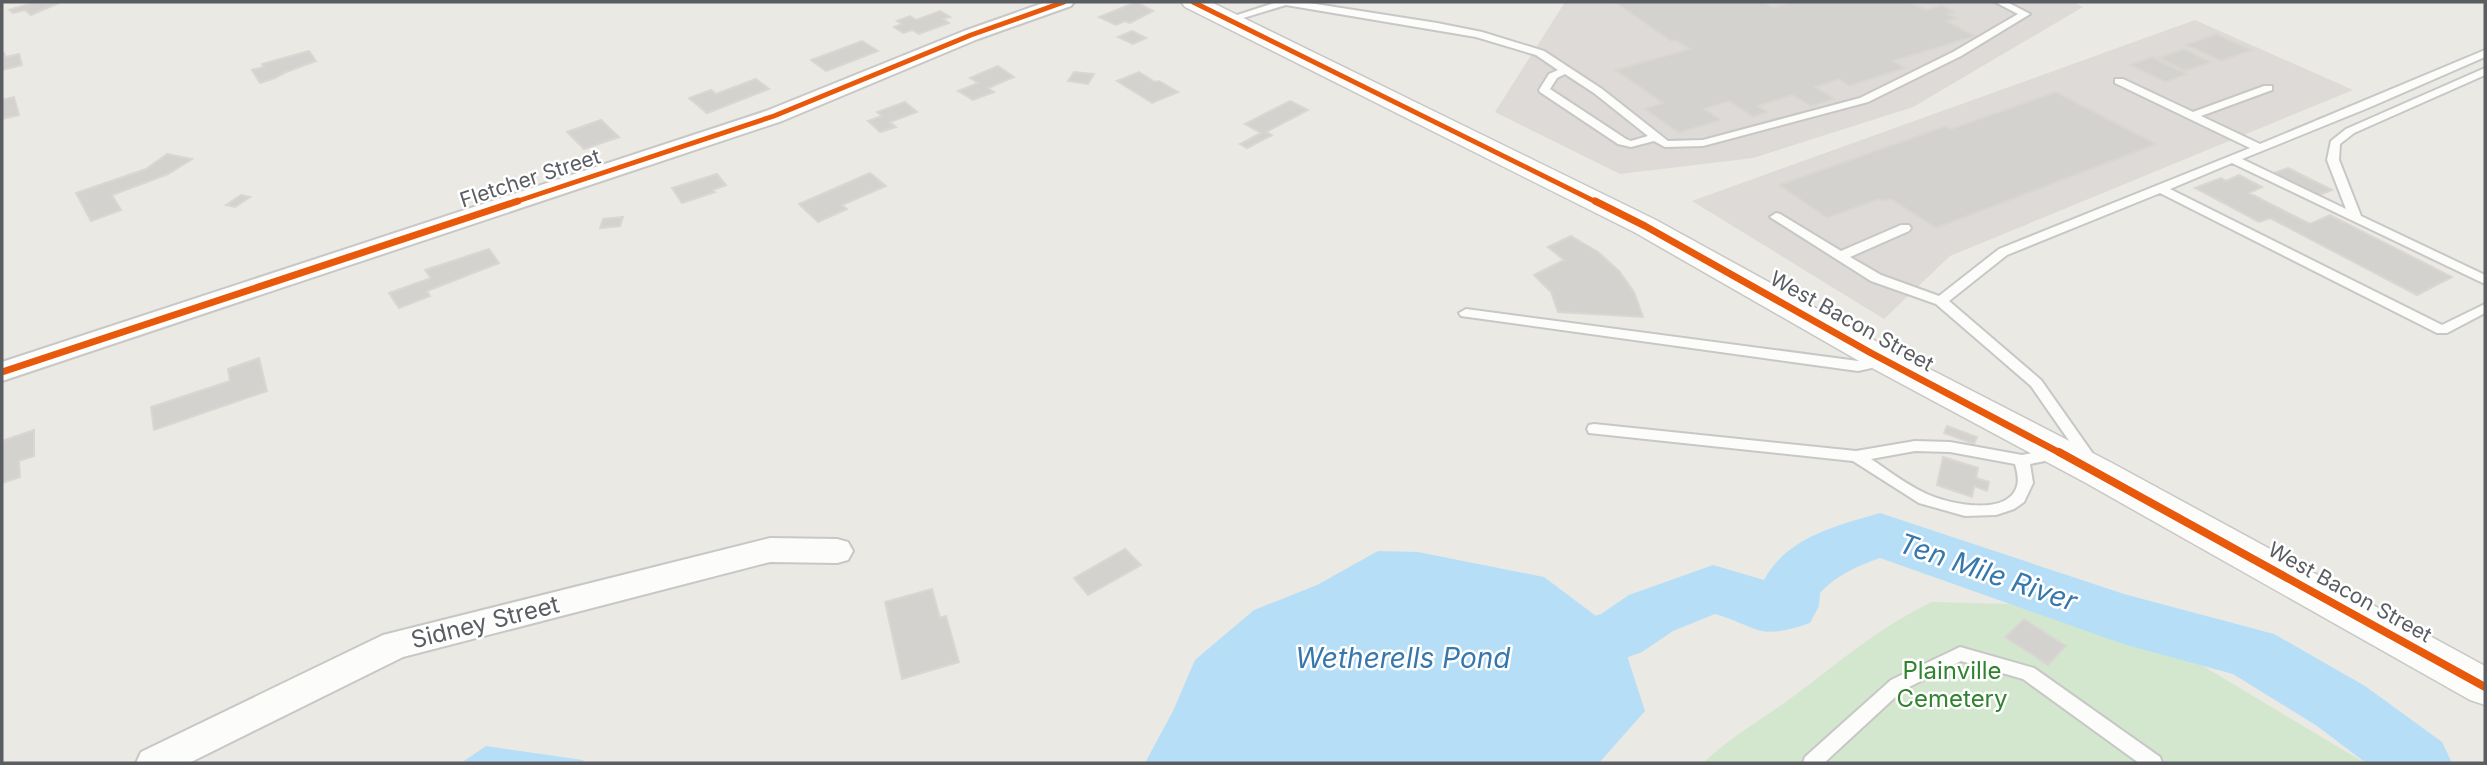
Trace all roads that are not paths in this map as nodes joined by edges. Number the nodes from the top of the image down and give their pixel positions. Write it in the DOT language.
graph roads {
  1 [pos="1064,2"];
  2 [pos="1193,2"];
  3 [pos="1286,2"];
  4 [pos="2000,2"];
  5 [pos="1230,19"];
  6 [pos="2483,57"];
  7 [pos="1566,70"];
  8 [pos="2485,71"];
  9 [pos="2119,81"];
  10 [pos="2268,88"];
  11 [pos="2193,117"];
  12 [pos="1657,137"];
  13 [pos="2259,148"];
  14 [pos="2232,159"];
  15 [pos="2160,188"];
  16 [pos="1776,217"];
  17 [pos="2356,219"];
  18 [pos="1905,228"];
  19 [pos="1841,257"];
  20 [pos="2485,280"];
  21 [pos="1941,301"];
  22 [pos="2485,308"];
  23 [pos="1466,313"];
  24 [pos="1880,358"];
  25 [pos="2,372"];
  26 [pos="1594,429"];
  27 [pos="2062,453"];
  28 [pos="1856,456"];
  29 [pos="2022,460"];
  30 [pos="2099,473"];
  31 [pos="837,551"];
  32 [pos="2485,687"];
  33 [pos="154,763"];
  34 [pos="1812,763"];
  35 [pos="2153,763"];
  1 -- 25 [label="street, Fletcher Street"];
  2 -- 5 [label="street, West Bacon Street"];
  3 -- 5 [label="lane"];
  3 -- 7 [label="lane"];
  4 -- 12 [label="lane"];
  5 -- 24 [label="street, West Bacon Street"];
  6 -- 13 [label="lane"];
  7 -- 12 [label="lane"];
  7 -- 12 [label="lane"];
  8 -- 17 [label="lane"];
  9 -- 11 [label="lane"];
  10 -- 11 [label="lane"];
  11 -- 13 [label="lane"];
  13 -- 14 [label="lane"];
  14 -- 15 [label="lane"];
  14 -- 17 [label="lane"];
  15 -- 21 [label="lane"];
  15 -- 22 [label="lane"];
  16 -- 19 [label="lane"];
  17 -- 20 [label="lane"];
  18 -- 19 [label="lane"];
  19 -- 21 [label="lane"];
  21 -- 30 [label="lane"];
  23 -- 24 [label="lane"];
  24 -- 27 [label="street, West Bacon Street"];
  26 -- 28 [label="lane"];
  27 -- 29 [label="lane"];
  27 -- 30 [label="street, West Bacon Street"];
  28 -- 29 [label="lane"];
  28 -- 29 [label="lane"];
  30 -- 32 [label="street, West Bacon Street"];
  31 -- 33 [label="street, Sidney Street"];
  34 -- 35 [label="lane"];
}
